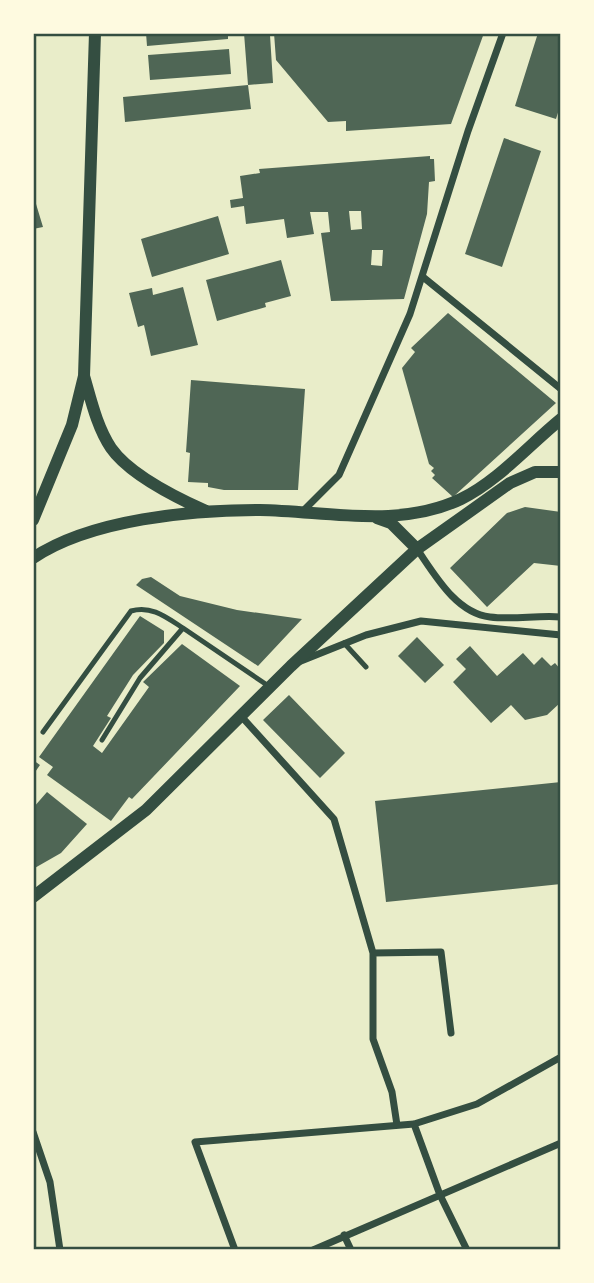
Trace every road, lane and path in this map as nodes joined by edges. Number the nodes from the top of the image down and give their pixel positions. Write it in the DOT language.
graph roads {
  1 [pos="95,33"];
  2 [pos="503,33"];
  3 [pos="423,277"];
  4 [pos="84,376"];
  5 [pos="561,389"];
  6 [pos="561,419"];
  7 [pos="561,472"];
  8 [pos="209,512"];
  9 [pos="301,513"];
  10 [pos="373,517"];
  11 [pos="33,520"];
  12 [pos="417,549"];
  13 [pos="33,558"];
  14 [pos="561,617"];
  15 [pos="183,628"];
  16 [pos="561,635"];
  17 [pos="344,643"];
  18 [pos="291,666"];
  19 [pos="366,667"];
  20 [pos="270,687"];
  21 [pos="241,716"];
  22 [pos="43,732"];
  23 [pos="102,740"];
  24 [pos="34,897"];
  25 [pos="373,953"];
  26 [pos="451,1033"];
  27 [pos="561,1058"];
  28 [pos="414,1124"];
  29 [pos="397,1125"];
  30 [pos="33,1132"];
  31 [pos="561,1143"];
  32 [pos="440,1195"];
  33 [pos="344,1235"];
  34 [pos="60,1250"];
  35 [pos="235,1250"];
  36 [pos="313,1250"];
  37 [pos="351,1250"];
  38 [pos="467,1250"];
  1 -- 4 [label="street"];
  2 -- 3 [label="street"];
  3 -- 5 [label="street"];
  3 -- 9 [label="street"];
  4 -- 8 [label="street"];
  4 -- 11 [label="street"];
  6 -- 10 [label="street"];
  7 -- 12 [label="street"];
  8 -- 9 [label="street"];
  8 -- 13 [label="street"];
  9 -- 10 [label="street"];
  10 -- 12 [label="street"];
  12 -- 14 [label="street"];
  12 -- 18 [label="street"];
  15 -- 20 [label="lane"];
  15 -- 22 [label="lane"];
  15 -- 23 [label="lane"];
  16 -- 17 [label="street"];
  17 -- 18 [label="street"];
  17 -- 19 [label="lane"];
  18 -- 20 [label="street"];
  20 -- 21 [label="street"];
  21 -- 24 [label="street"];
  21 -- 25 [label="street"];
  25 -- 26 [label="street"];
  25 -- 29 [label="street"];
  27 -- 28 [label="street"];
  28 -- 29 [label="street"];
  28 -- 32 [label="street"];
  29 -- 35 [label="street"];
  30 -- 34 [label="street"];
  31 -- 32 [label="street"];
  32 -- 33 [label="street"];
  32 -- 38 [label="street"];
  33 -- 36 [label="street"];
  33 -- 37 [label="street"];
}
